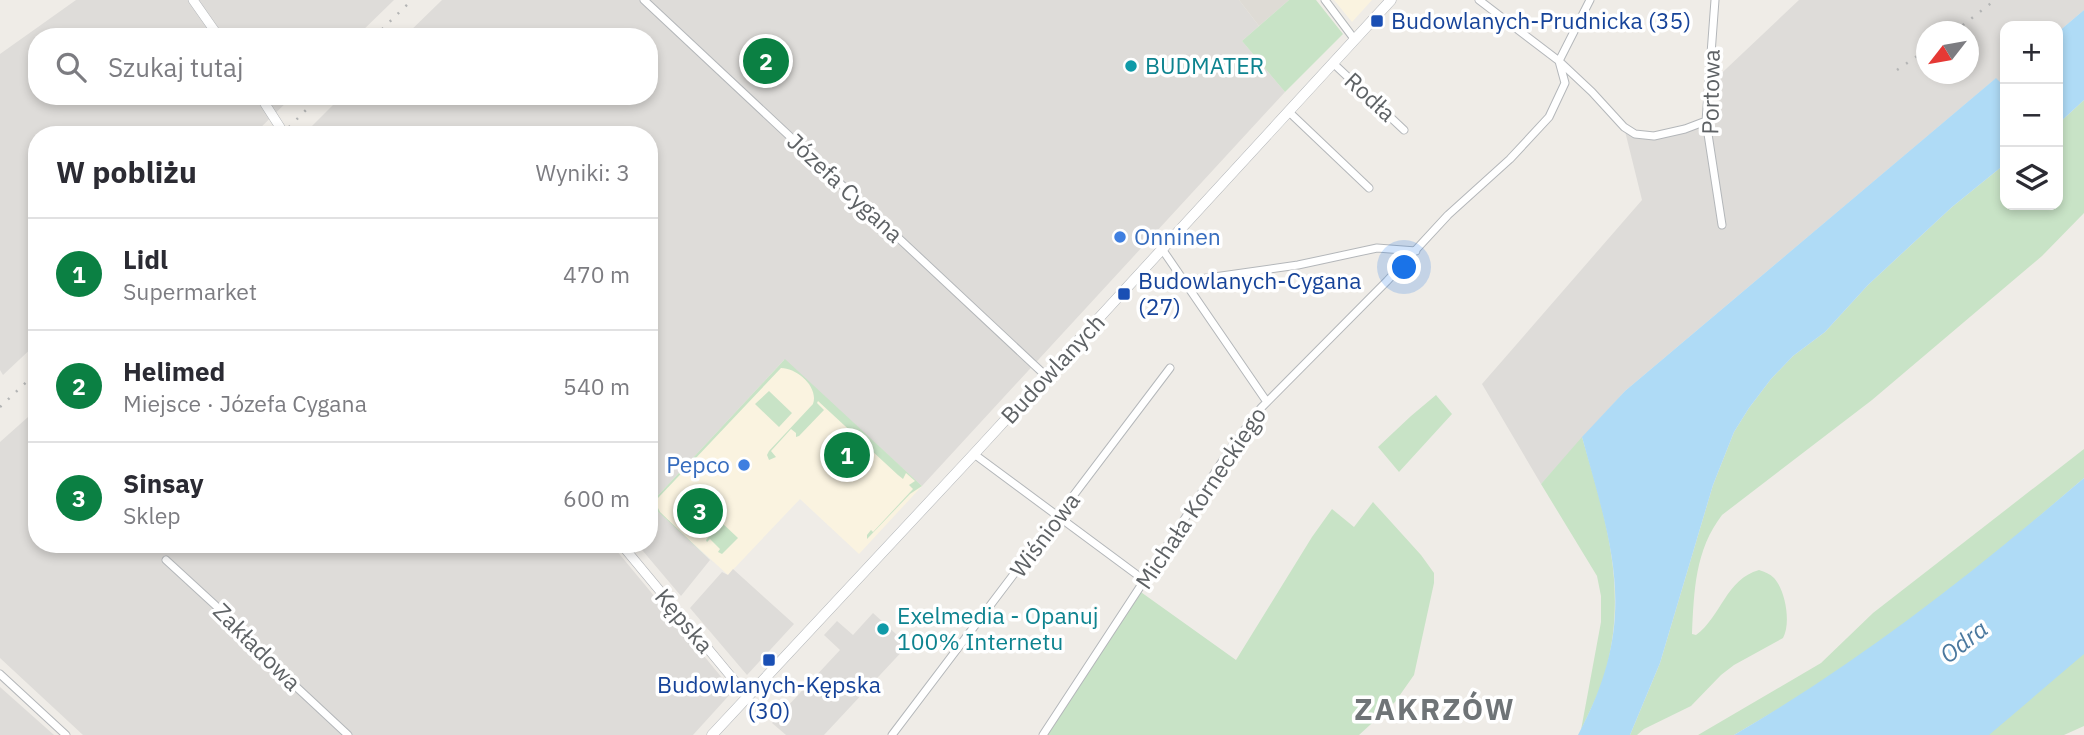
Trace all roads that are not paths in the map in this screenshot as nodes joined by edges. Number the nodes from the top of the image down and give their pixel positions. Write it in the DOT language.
graph roads {
  1 [pos="193,0"];
  2 [pos="644,0"];
  3 [pos="1325,0"];
  4 [pos="1391,0"];
  5 [pos="1479,0"];
  6 [pos="1590,0"];
  7 [pos="1715,0"];
  8 [pos="213,28"];
  9 [pos="1355,40"];
  10 [pos="1559,61"];
  11 [pos="1334,64"];
  12 [pos="266,105"];
  13 [pos="1288,111"];
  14 [pos="1706,121"];
  15 [pos="279,126"];
  16 [pos="1404,130"];
  17 [pos="1369,188"];
  18 [pos="1722,225"];
  19 [pos="1162,249"];
  20 [pos="1416,251"];
  21 [pos="1187,284"];
  22 [pos="1170,368"];
  23 [pos="1046,376"];
  24 [pos="1267,402"];
  25 [pos="974,454"];
  26 [pos="1060,517"];
  27 [pos="628,553"];
  28 [pos="166,560"];
  29 [pos="1144,580"];
  30 [pos="0,674"];
  31 [pos="748,697"];
  32 [pos="66,735"];
  33 [pos="348,735"];
  34 [pos="712,735"];
  35 [pos="892,735"];
  36 [pos="1043,735"];
  1 -- 8 [label="street"];
  2 -- 23 [label="street, Józefa Cygana"];
  3 -- 9 [label="street"];
  4 -- 9 [label="main road, Budowlanych"];
  5 -- 10 [label="street"];
  6 -- 10 [label="street"];
  7 -- 14 [label="street, Portowa"];
  9 -- 11 [label="main road, Budowlanych"];
  10 -- 14 [label="street"];
  10 -- 20 [label="street, Michała Korneckiego"];
  11 -- 13 [label="main road, Budowlanych"];
  11 -- 16 [label="street, Rodła"];
  12 -- 15 [label="street"];
  13 -- 17 [label="street"];
  13 -- 19 [label="main road, Budowlanych"];
  14 -- 18 [label="street, Portowa"];
  19 -- 21 [label="street"];
  19 -- 23 [label="main road, Budowlanych"];
  20 -- 21 [label="street"];
  20 -- 24 [label="street, Michała Korneckiego"];
  21 -- 24 [label="street"];
  22 -- 26 [label="street, Wiśniowa"];
  23 -- 25 [label="main road, Budowlanych"];
  24 -- 29 [label="street, Michała Korneckiego"];
  25 -- 26 [label="street"];
  25 -- 31 [label="main road, Budowlanych"];
  26 -- 29 [label="street"];
  26 -- 35 [label="street, Wiśniowa"];
  27 -- 31 [label="street, Kępska"];
  28 -- 33 [label="street, Zakładowa"];
  29 -- 36 [label="street, Michała Korneckiego"];
  30 -- 32 [label="street"];
  31 -- 34 [label="main road, Budowlanych"];
}
